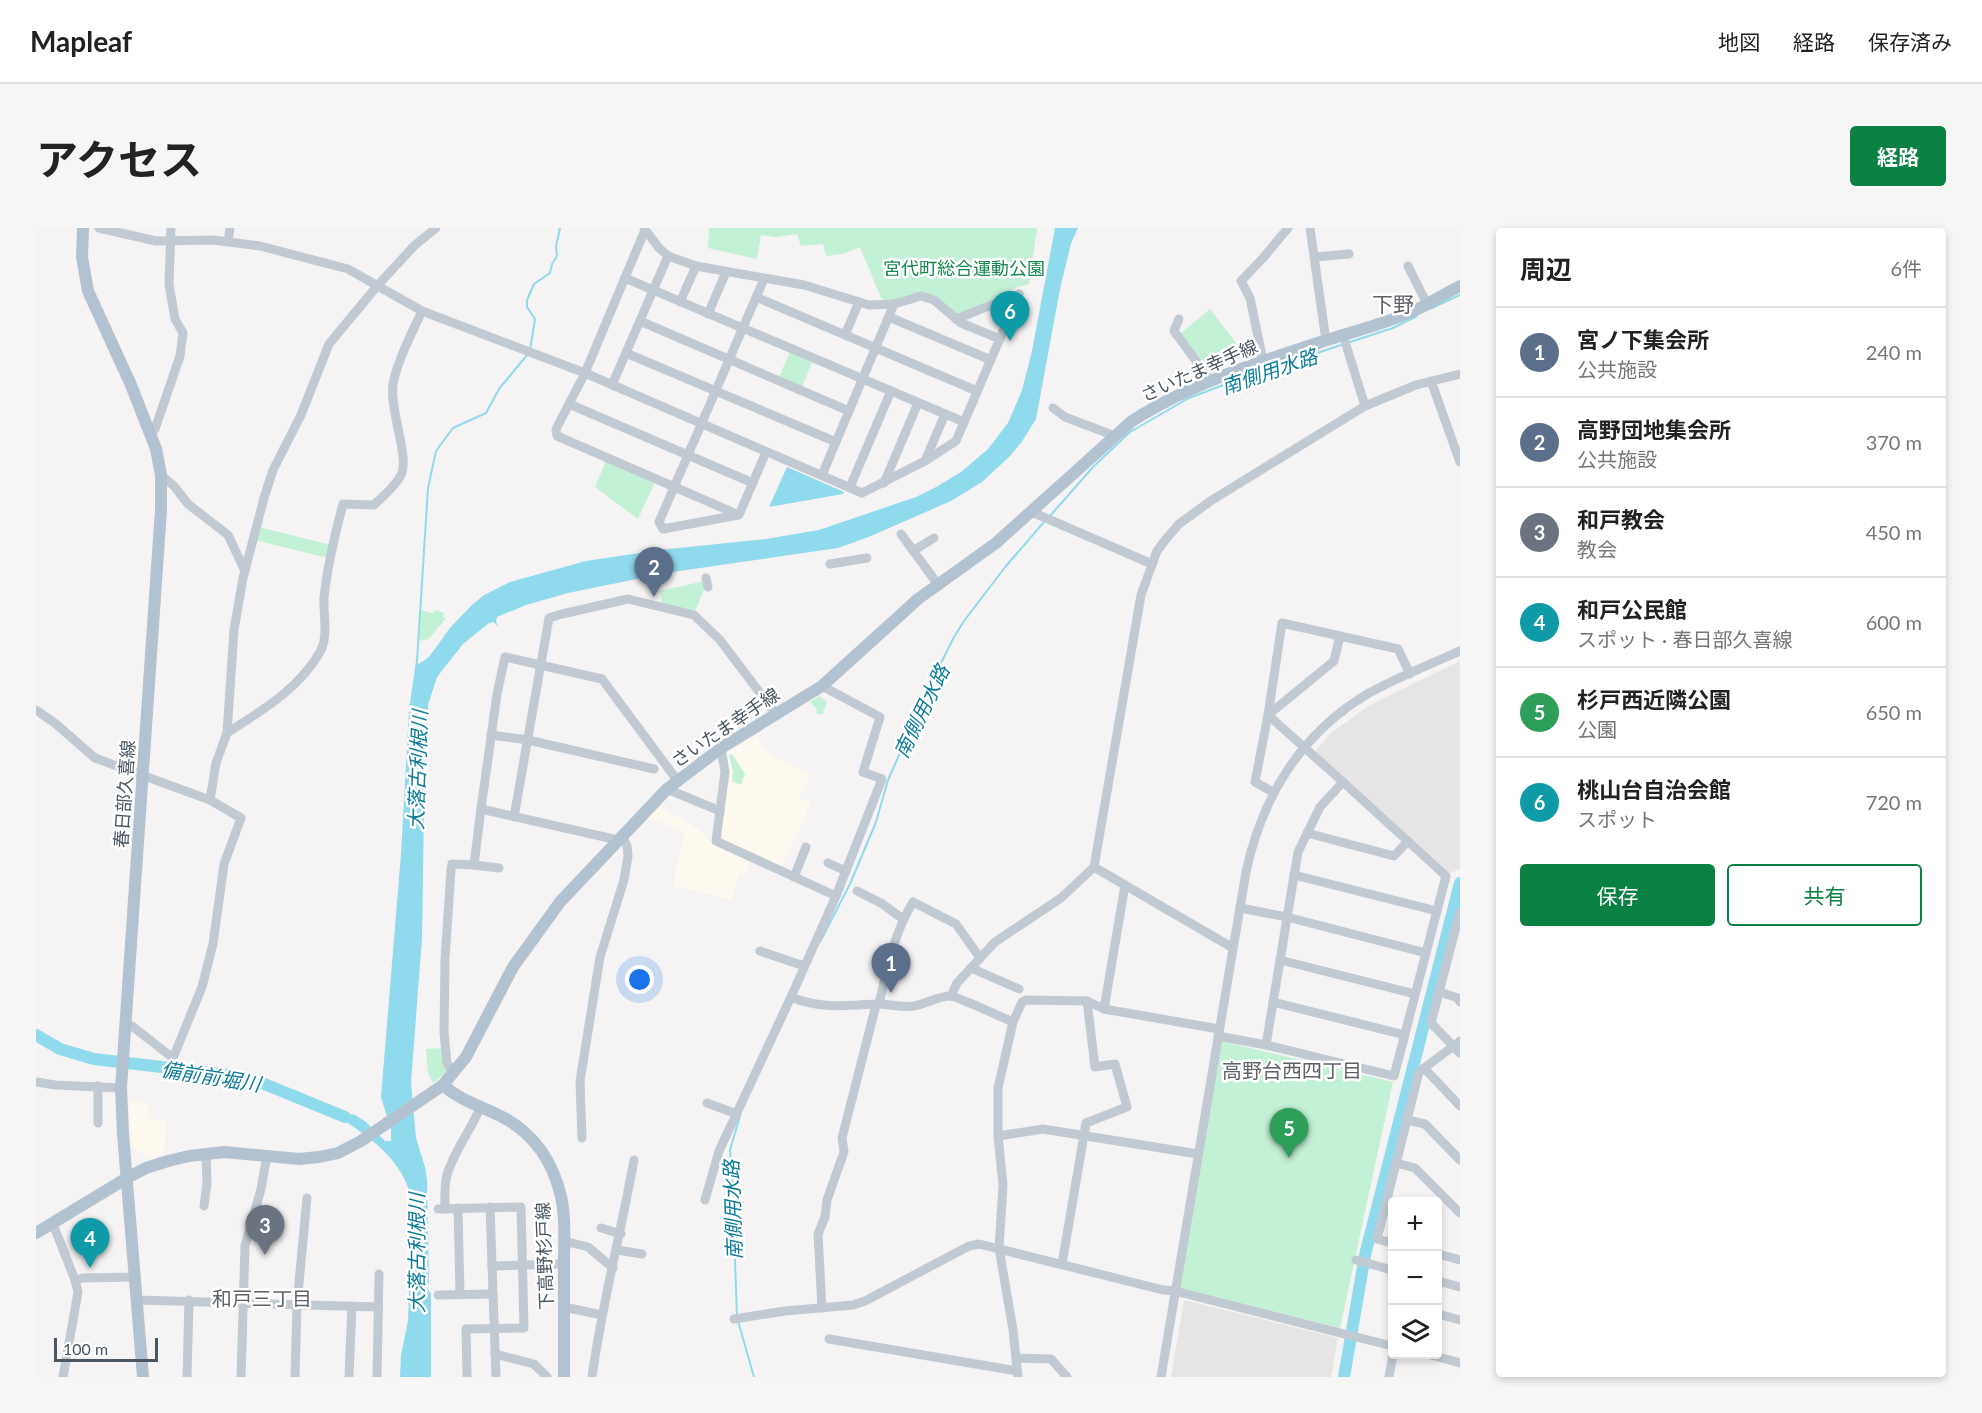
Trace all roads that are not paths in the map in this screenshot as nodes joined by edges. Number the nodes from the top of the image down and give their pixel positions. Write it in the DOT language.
graph roads {
  1 [pos="83,228"];
  2 [pos="99,228"];
  3 [pos="171,228"];
  4 [pos="230,228"];
  5 [pos="436,228"];
  6 [pos="1288,228"];
  7 [pos="1310,228"];
  8 [pos="644,229"];
  9 [pos="171,242"];
  10 [pos="228,242"];
  11 [pos="1349,254"];
  12 [pos="668,256"];
  13 [pos="1315,257"];
  14 [pos="696,266"];
  15 [pos="1408,266"];
  16 [pos="726,272"];
  17 [pos="625,278"];
  18 [pos="764,279"];
  19 [pos="378,285"];
  20 [pos="1460,286"];
  21 [pos="653,290"];
  22 [pos="756,297"];
  23 [pos="680,302"];
  24 [pos="859,302"];
  25 [pos="894,304"];
  26 [pos="1427,304"];
  27 [pos="422,311"];
  28 [pos="708,314"];
  29 [pos="889,317"];
  30 [pos="956,319"];
  31 [pos="1179,319"];
  32 [pos="640,321"];
  33 [pos="742,328"];
  34 [pos="845,335"];
  35 [pos="1343,335"];
  36 [pos="1000,339"];
  37 [pos="1326,341"];
  38 [pos="876,348"];
  39 [pos="626,353"];
  40 [pos="728,359"];
  41 [pos="991,360"];
  42 [pos="1263,361"];
  43 [pos="585,374"];
  44 [pos="1460,374"];
  45 [pos="863,379"];
  46 [pos="1211,381"];
  47 [pos="1431,381"];
  48 [pos="612,385"];
  49 [pos="715,390"];
  50 [pos="891,391"];
  51 [pos="977,391"];
  52 [pos="918,402"];
  53 [pos="569,404"];
  54 [pos="1365,406"];
  55 [pos="1053,408"];
  56 [pos="849,411"];
  57 [pos="945,414"];
  58 [pos="964,422"];
  59 [pos="700,424"];
  60 [pos="151,433"];
  61 [pos="1115,436"];
  62 [pos="836,442"];
  63 [pos="766,453"];
  64 [pos="688,455"];
  65 [pos="925,461"];
  66 [pos="1460,462"];
  67 [pos="161,475"];
  68 [pos="822,475"];
  69 [pos="753,483"];
  70 [pos="884,483"];
  71 [pos="674,487"];
  72 [pos="849,487"];
  73 [pos="1032,512"];
  74 [pos="740,515"];
  75 [pos="901,534"];
  76 [pos="934,538"];
  77 [pos="913,551"];
  78 [pos="867,558"];
  79 [pos="830,564"];
  80 [pos="1152,564"];
  81 [pos="245,571"];
  82 [pos="939,586"];
  83 [pos="1340,636"];
  84 [pos="1460,651"];
  85 [pos="541,665"];
  86 [pos="1410,674"];
  87 [pos="822,686"];
  88 [pos="36,711"];
  89 [pos="776,714"];
  90 [pos="1268,715"];
  91 [pos="227,733"];
  92 [pos="491,735"];
  93 [pos="528,740"];
  94 [pos="1305,747"];
  95 [pos="722,748"];
  96 [pos="654,769"];
  97 [pos="143,776"];
  98 [pos="677,780"];
  99 [pos="1343,782"];
  100 [pos="667,789"];
  101 [pos="1273,792"];
  102 [pos="210,800"];
  103 [pos="481,809"];
  104 [pos="720,812"];
  105 [pos="514,817"];
  106 [pos="1307,833"];
  107 [pos="620,838"];
  108 [pos="1408,841"];
  109 [pos="806,848"];
  110 [pos="828,863"];
  111 [pos="474,865"];
  112 [pos="1094,867"];
  113 [pos="500,868"];
  114 [pos="846,871"];
  115 [pos="1294,875"];
  116 [pos="794,877"];
  117 [pos="1125,885"];
  118 [pos="856,891"];
  119 [pos="836,896"];
  120 [pos="1240,908"];
  121 [pos="1437,911"];
  122 [pos="1460,912"];
  123 [pos="1287,917"];
  124 [pos="903,919"];
  125 [pos="1233,948"];
  126 [pos="760,951"];
  127 [pos="1455,951"];
  128 [pos="1426,953"];
  129 [pos="980,957"];
  130 [pos="1280,960"];
  131 [pos="804,966"];
  132 [pos="971,968"];
  133 [pos="1019,989"];
  134 [pos="1439,992"];
  135 [pos="1415,994"];
  136 [pos="951,996"];
  137 [pos="791,997"];
  138 [pos="1087,1001"];
  139 [pos="1273,1002"];
  140 [pos="1460,1002"];
  141 [pos="877,1004"];
  142 [pos="1104,1009"];
  143 [pos="1013,1022"];
  144 [pos="125,1024"];
  145 [pos="1219,1033"];
  146 [pos="1405,1035"];
  147 [pos="1266,1045"];
  148 [pos="1458,1047"];
  149 [pos="1424,1068"];
  150 [pos="454,1074"];
  151 [pos="36,1082"];
  152 [pos="443,1085"];
  153 [pos="98,1086"];
  154 [pos="122,1088"];
  155 [pos="707,1103"];
  156 [pos="481,1106"];
  157 [pos="1460,1106"];
  158 [pos="737,1114"];
  159 [pos="1407,1120"];
  160 [pos="98,1123"];
  161 [pos="998,1136"];
  162 [pos="1084,1136"];
  163 [pos="582,1138"];
  164 [pos="206,1154"];
  165 [pos="1198,1154"];
  166 [pos="267,1155"];
  167 [pos="634,1160"];
  168 [pos="1460,1161"];
  169 [pos="1396,1163"];
  170 [pos="127,1178"];
  171 [pos="308,1197"];
  172 [pos="1391,1197"];
  173 [pos="705,1200"];
  174 [pos="204,1206"];
  175 [pos="490,1207"];
  176 [pos="1388,1207"];
  177 [pos="458,1208"];
  178 [pos="1460,1213"];
  179 [pos="52,1224"];
  180 [pos="600,1228"];
  181 [pos="36,1233"];
  182 [pos="621,1234"];
  183 [pos="564,1241"];
  184 [pos="1388,1242"];
  185 [pos="999,1248"];
  186 [pos="617,1250"];
  187 [pos="642,1254"];
  188 [pos="1442,1255"];
  189 [pos="1356,1260"];
  190 [pos="1460,1260"];
  191 [pos="564,1264"];
  192 [pos="1062,1264"];
  193 [pos="522,1265"];
  194 [pos="492,1266"];
  195 [pos="613,1268"];
  196 [pos="1388,1269"];
  197 [pos="379,1274"];
  198 [pos="135,1277"];
  199 [pos="75,1281"];
  200 [pos="1442,1282"];
  201 [pos="1460,1287"];
  202 [pos="1175,1291"];
  203 [pos="460,1294"];
  204 [pos="493,1294"];
  205 [pos="438,1295"];
  206 [pos="137,1300"];
  207 [pos="189,1300"];
  208 [pos="243,1303"];
  209 [pos="297,1304"];
  210 [pos="352,1306"];
  211 [pos="378,1307"];
  212 [pos="564,1307"];
  213 [pos="822,1308"];
  214 [pos="1442,1315"];
  215 [pos="602,1316"];
  216 [pos="734,1319"];
  217 [pos="1460,1320"];
  218 [pos="494,1329"];
  219 [pos="829,1340"];
  220 [pos="1388,1345"];
  221 [pos="495,1354"];
  222 [pos="1016,1358"];
  223 [pos="1442,1358"];
  224 [pos="1392,1359"];
  225 [pos="1460,1363"];
  226 [pos="190,1373"];
  227 [pos="1018,1374"];
  228 [pos="63,1377"];
  229 [pos="143,1377"];
  230 [pos="241,1377"];
  231 [pos="295,1377"];
  232 [pos="349,1377"];
  233 [pos="378,1377"];
  234 [pos="467,1377"];
  235 [pos="496,1377"];
  236 [pos="547,1377"];
  237 [pos="564,1377"];
  238 [pos="592,1377"];
  239 [pos="1067,1377"];
  240 [pos="1161,1377"];
  241 [pos="1389,1377"];
  1 -- 60 [label="main road, 春日部久喜線"];
  2 -- 9 [label="street"];
  3 -- 9 [label="street"];
  4 -- 10 [label="street"];
  5 -- 19 [label="street"];
  6 -- 42 [label="street"];
  7 -- 13 [label="street"];
  8 -- 12 [label="street"];
  8 -- 17 [label="street"];
  9 -- 10 [label="street"];
  9 -- 60 [label="street"];
  10 -- 19 [label="street"];
  11 -- 13 [label="street"];
  12 -- 14 [label="street"];
  12 -- 21 [label="street"];
  13 -- 37 [label="street"];
  14 -- 16 [label="street"];
  14 -- 23 [label="street"];
  15 -- 26 [label="street"];
  16 -- 18 [label="street"];
  16 -- 28 [label="street"];
  17 -- 21 [label="street"];
  17 -- 43 [label="street"];
  18 -- 22 [label="street"];
  18 -- 24 [label="street"];
  19 -- 27 [label="street"];
  19 -- 81 [label="street"];
  20 -- 26 [label="main road, さいたま幸手線"];
  21 -- 23 [label="street"];
  21 -- 32 [label="street"];
  22 -- 33 [label="street"];
  22 -- 34 [label="street"];
  23 -- 28 [label="street"];
  24 -- 25 [label="street"];
  24 -- 34 [label="street"];
  25 -- 29 [label="street"];
  25 -- 30 [label="street"];
  26 -- 35 [label="main road, さいたま幸手線"];
  27 -- 43 [label="street"];
  27 -- 91 [label="street"];
  28 -- 33 [label="street"];
  29 -- 38 [label="street"];
  29 -- 41 [label="street"];
  30 -- 36 [label="street"];
  30 -- 36 [label="street"];
  31 -- 46 [label="street"];
  32 -- 39 [label="street"];
  32 -- 40 [label="street"];
  33 -- 40 [label="street"];
  33 -- 45 [label="street"];
  34 -- 38 [label="street"];
  35 -- 37 [label="main road, さいたま幸手線"];
  35 -- 54 [label="street"];
  36 -- 41 [label="street"];
  37 -- 42 [label="main road, さいたま幸手線"];
  38 -- 45 [label="street"];
  38 -- 51 [label="street"];
  39 -- 48 [label="street"];
  39 -- 49 [label="street"];
  40 -- 49 [label="street"];
  40 -- 56 [label="street"];
  41 -- 51 [label="street"];
  42 -- 46 [label="main road, さいたま幸手線"];
  43 -- 48 [label="street"];
  43 -- 53 [label="street"];
  44 -- 47 [label="street"];
  45 -- 50 [label="street"];
  45 -- 56 [label="street"];
  46 -- 61 [label="main road, さいたま幸手線"];
  47 -- 54 [label="street"];
  47 -- 66 [label="street"];
  48 -- 59 [label="street"];
  49 -- 59 [label="street"];
  49 -- 62 [label="street"];
  50 -- 52 [label="street"];
  50 -- 72 [label="street"];
  51 -- 58 [label="street"];
  52 -- 57 [label="street"];
  52 -- 70 [label="street"];
  53 -- 64 [label="street"];
  53 -- 71 [label="street"];
  54 -- 80 [label="street"];
  55 -- 61 [label="street"];
  56 -- 62 [label="street"];
  57 -- 58 [label="street"];
  57 -- 65 [label="street"];
  58 -- 65 [label="street"];
  59 -- 63 [label="street"];
  59 -- 64 [label="street"];
  60 -- 67 [label="main road, 春日部久喜線"];
  61 -- 73 [label="main road, さいたま幸手線"];
  62 -- 68 [label="street"];
  63 -- 68 [label="street"];
  63 -- 69 [label="street"];
  64 -- 69 [label="street"];
  64 -- 71 [label="street"];
  65 -- 70 [label="street"];
  67 -- 81 [label="street"];
  67 -- 97 [label="main road, 春日部久喜線"];
  68 -- 72 [label="street"];
  69 -- 74 [label="street"];
  70 -- 72 [label="street"];
  71 -- 74 [label="street"];
  71 -- 74 [label="street"];
  73 -- 80 [label="street"];
  73 -- 82 [label="main road, さいたま幸手線"];
  75 -- 77 [label="street"];
  76 -- 77 [label="street"];
  77 -- 82 [label="street"];
  78 -- 79 [label="street"];
  80 -- 112 [label="street"];
  81 -- 91 [label="street"];
  82 -- 87 [label="main road, さいたま幸手線"];
  83 -- 86 [label="street"];
  83 -- 90 [label="street"];
  83 -- 90 [label="street"];
  84 -- 86 [label="street"];
  85 -- 89 [label="street"];
  85 -- 92 [label="street"];
  85 -- 93 [label="street"];
  85 -- 98 [label="street"];
  86 -- 94 [label="street"];
  87 -- 89 [label="main road, さいたま幸手線"];
  87 -- 114 [label="street"];
  88 -- 97 [label="street"];
  89 -- 95 [label="main road, さいたま幸手線"];
  90 -- 94 [label="street"];
  90 -- 101 [label="street"];
  91 -- 102 [label="street"];
  92 -- 93 [label="street"];
  92 -- 103 [label="street"];
  93 -- 96 [label="street"];
  93 -- 105 [label="street"];
  94 -- 99 [label="street"];
  94 -- 101 [label="street"];
  95 -- 98 [label="main road, さいたま幸手線"];
  95 -- 104 [label="street"];
  97 -- 102 [label="street"];
  97 -- 144 [label="main road, 春日部久喜線"];
  98 -- 100 [label="main road, さいたま幸手線"];
  99 -- 106 [label="street"];
  99 -- 108 [label="street"];
  100 -- 104 [label="street"];
  100 -- 107 [label="main road, さいたま幸手線"];
  101 -- 120 [label="street"];
  102 -- 144 [label="street"];
  103 -- 105 [label="street"];
  103 -- 111 [label="street"];
  104 -- 116 [label="street"];
  105 -- 107 [label="street"];
  106 -- 108 [label="street"];
  106 -- 115 [label="street"];
  107 -- 150 [label="main road, さいたま幸手線"];
  107 -- 163 [label="street"];
  108 -- 121 [label="street"];
  109 -- 116 [label="street"];
  110 -- 114 [label="street"];
  111 -- 113 [label="street"];
  111 -- 150 [label="street"];
  112 -- 117 [label="street"];
  112 -- 129 [label="street"];
  114 -- 119 [label="street"];
  115 -- 121 [label="street"];
  115 -- 123 [label="street"];
  116 -- 119 [label="street"];
  117 -- 125 [label="street"];
  117 -- 142 [label="street"];
  118 -- 124 [label="street"];
  119 -- 131 [label="street"];
  120 -- 123 [label="street"];
  120 -- 125 [label="street"];
  121 -- 128 [label="street"];
  122 -- 127 [label="street"];
  123 -- 128 [label="street"];
  123 -- 130 [label="street"];
  124 -- 129 [label="street"];
  124 -- 141 [label="street"];
  125 -- 145 [label="street"];
  126 -- 131 [label="street"];
  127 -- 134 [label="street"];
  128 -- 135 [label="street"];
  129 -- 132 [label="street"];
  130 -- 135 [label="street"];
  130 -- 139 [label="street"];
  131 -- 137 [label="street"];
  132 -- 133 [label="street"];
  132 -- 136 [label="street"];
  134 -- 140 [label="street"];
  134 -- 148 [label="street"];
  135 -- 146 [label="street"];
  136 -- 141 [label="street"];
  136 -- 143 [label="street"];
  137 -- 141 [label="street"];
  137 -- 158 [label="street"];
  138 -- 142 [label="street"];
  138 -- 143 [label="street"];
  138 -- 162 [label="street"];
  139 -- 146 [label="street"];
  139 -- 147 [label="street"];
  141 -- 213 [label="street"];
  142 -- 145 [label="street"];
  143 -- 161 [label="street"];
  144 -- 154 [label="main road, 春日部久喜線"];
  145 -- 147 [label="street"];
  145 -- 165 [label="street"];
  146 -- 147 [label="street"];
  148 -- 149 [label="street"];
  149 -- 157 [label="street"];
  149 -- 159 [label="street"];
  150 -- 152 [label="main road, さいたま幸手線"];
  151 -- 153 [label="street"];
  152 -- 156 [label="main road, 下高野杉戸線"];
  152 -- 166 [label="main road, さいたま幸手線"];
  153 -- 154 [label="street"];
  153 -- 160 [label="street"];
  154 -- 170 [label="main road, 春日部久喜線"];
  155 -- 158 [label="street"];
  156 -- 177 [label="street"];
  156 -- 183 [label="main road, 下高野杉戸線"];
  158 -- 173 [label="street"];
  159 -- 168 [label="street"];
  159 -- 169 [label="street"];
  161 -- 162 [label="street"];
  161 -- 185 [label="street"];
  162 -- 165 [label="street"];
  162 -- 192 [label="street"];
  164 -- 166 [label="main road, さいたま幸手線"];
  164 -- 170 [label="main road, さいたま幸手線"];
  164 -- 174 [label="street"];
  165 -- 202 [label="street"];
  166 -- 208 [label="street"];
  167 -- 182 [label="street"];
  169 -- 172 [label="street"];
  169 -- 178 [label="street"];
  170 -- 179 [label="main road, さいたま幸手線"];
  170 -- 198 [label="main road, 春日部久喜線"];
  171 -- 209 [label="street"];
  175 -- 177 [label="street"];
  175 -- 193 [label="street"];
  175 -- 194 [label="street"];
  176 -- 184 [label="street"];
  177 -- 203 [label="street"];
  179 -- 181 [label="main road, さいたま幸手線"];
  179 -- 199 [label="street"];
  180 -- 182 [label="street"];
  182 -- 186 [label="street"];
  183 -- 191 [label="main road, 下高野杉戸線"];
  183 -- 195 [label="street"];
  185 -- 192 [label="street"];
  185 -- 213 [label="street"];
  185 -- 222 [label="street"];
  186 -- 187 [label="street"];
  186 -- 195 [label="street"];
  188 -- 190 [label="street"];
  189 -- 196 [label="street"];
  191 -- 193 [label="street"];
  191 -- 212 [label="main road, 下高野杉戸線"];
  192 -- 202 [label="street"];
  193 -- 194 [label="street"];
  193 -- 218 [label="street"];
  194 -- 204 [label="street"];
  195 -- 215 [label="street"];
  197 -- 211 [label="street"];
  198 -- 199 [label="street"];
  198 -- 206 [label="main road, 春日部久喜線"];
  199 -- 228 [label="street"];
  200 -- 201 [label="street"];
  202 -- 220 [label="street"];
  202 -- 240 [label="street"];
  203 -- 204 [label="street"];
  203 -- 205 [label="street"];
  204 -- 218 [label="street"];
  206 -- 207 [label="street"];
  206 -- 229 [label="main road, 春日部久喜線"];
  207 -- 208 [label="street"];
  207 -- 226 [label="street"];
  208 -- 209 [label="street"];
  208 -- 230 [label="street"];
  209 -- 210 [label="street"];
  209 -- 231 [label="street"];
  210 -- 211 [label="street"];
  210 -- 232 [label="street"];
  211 -- 233 [label="street"];
  212 -- 215 [label="street"];
  212 -- 237 [label="main road, 下高野杉戸線"];
  213 -- 216 [label="street"];
  214 -- 217 [label="street"];
  215 -- 238 [label="street"];
  218 -- 221 [label="street"];
  218 -- 234 [label="street"];
  219 -- 227 [label="street"];
  221 -- 235 [label="street"];
  221 -- 236 [label="street"];
  222 -- 227 [label="street"];
  222 -- 239 [label="street"];
  223 -- 225 [label="street"];
  224 -- 241 [label="street"];
}
